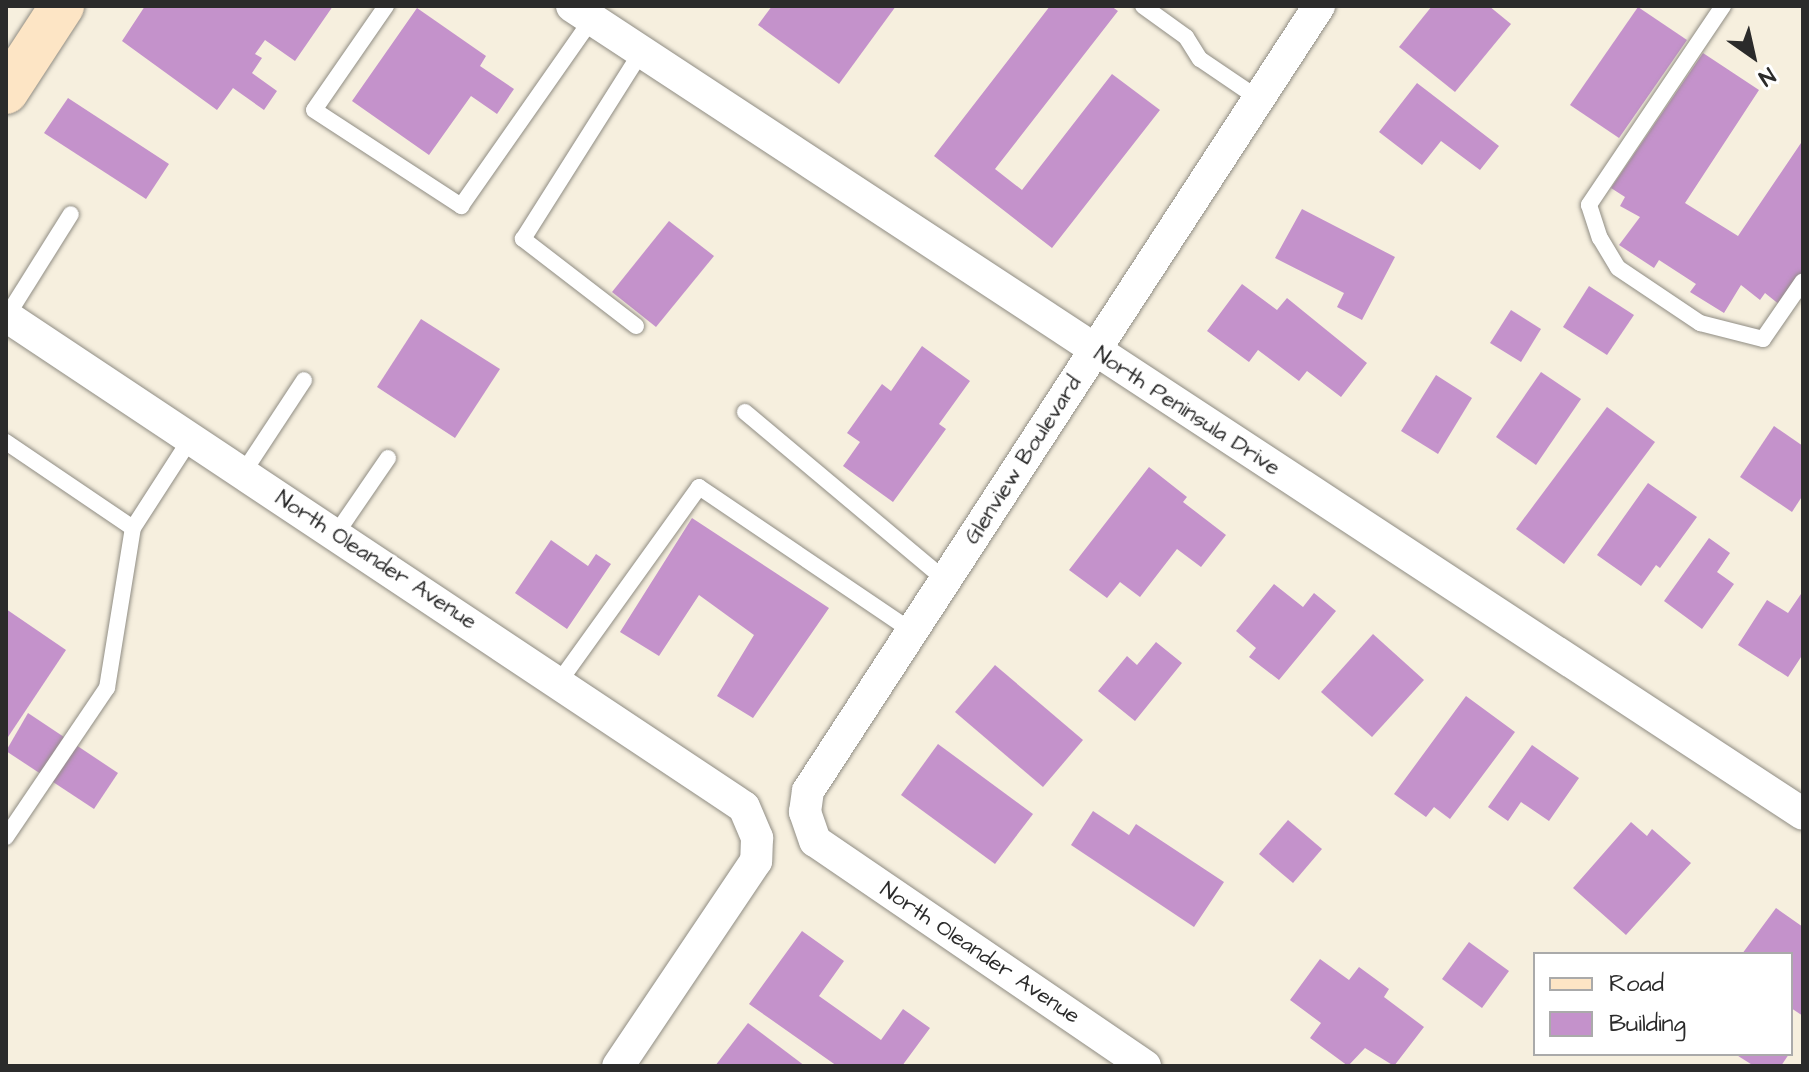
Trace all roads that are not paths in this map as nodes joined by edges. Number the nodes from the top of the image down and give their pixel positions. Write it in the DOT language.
graph roads {
  1 [pos="62,6"];
  2 [pos="386,6"];
  3 [pos="1143,6"];
  4 [pos="1319,6"];
  5 [pos="1723,6"];
  6 [pos="582,13"];
  7 [pos="641,52"];
  8 [pos="6,92"];
  9 [pos="1259,99"];
  10 [pos="71,214"];
  11 [pos="1803,281"];
  12 [pos="7,316"];
  13 [pos="636,326"];
  14 [pos="1094,350"];
  15 [pos="304,380"];
  16 [pos="745,412"];
  17 [pos="191,438"];
  18 [pos="6,442"];
  19 [pos="388,458"];
  20 [pos="243,473"];
  21 [pos="133,528"];
  22 [pos="336,534"];
  23 [pos="945,580"];
  24 [pos="912,631"];
  25 [pos="559,682"];
  26 [pos="1803,814"];
  27 [pos="6,837"];
  28 [pos="815,841"];
  29 [pos="618,1066"];
  30 [pos="1145,1066"];
  1 -- 8 [label="main road"];
  2 -- 6 [label="lane"];
  3 -- 9 [label="lane"];
  4 -- 9 [label="street, Glenview Boulevard"];
  5 -- 11 [label="lane"];
  6 -- 7 [label="street, North Peninsula Drive"];
  7 -- 13 [label="lane"];
  7 -- 14 [label="street, North Peninsula Drive"];
  9 -- 14 [label="street, Glenview Boulevard"];
  10 -- 12 [label="lane"];
  12 -- 17 [label="street, North Oleander Avenue"];
  14 -- 23 [label="street, Glenview Boulevard"];
  14 -- 26 [label="street, North Peninsula Drive"];
  15 -- 20 [label="lane"];
  16 -- 23 [label="lane"];
  17 -- 20 [label="street, North Oleander Avenue"];
  17 -- 21 [label="lane"];
  18 -- 21 [label="lane"];
  19 -- 22 [label="lane"];
  20 -- 22 [label="street, North Oleander Avenue"];
  21 -- 27 [label="lane"];
  22 -- 25 [label="street, North Oleander Avenue"];
  23 -- 24 [label="street, Glenview Boulevard"];
  24 -- 25 [label="lane"];
  24 -- 28 [label="street, Glenview Boulevard"];
  25 -- 29 [label="street, North Oleander Avenue"];
  28 -- 30 [label="street, North Oleander Avenue"];
}
